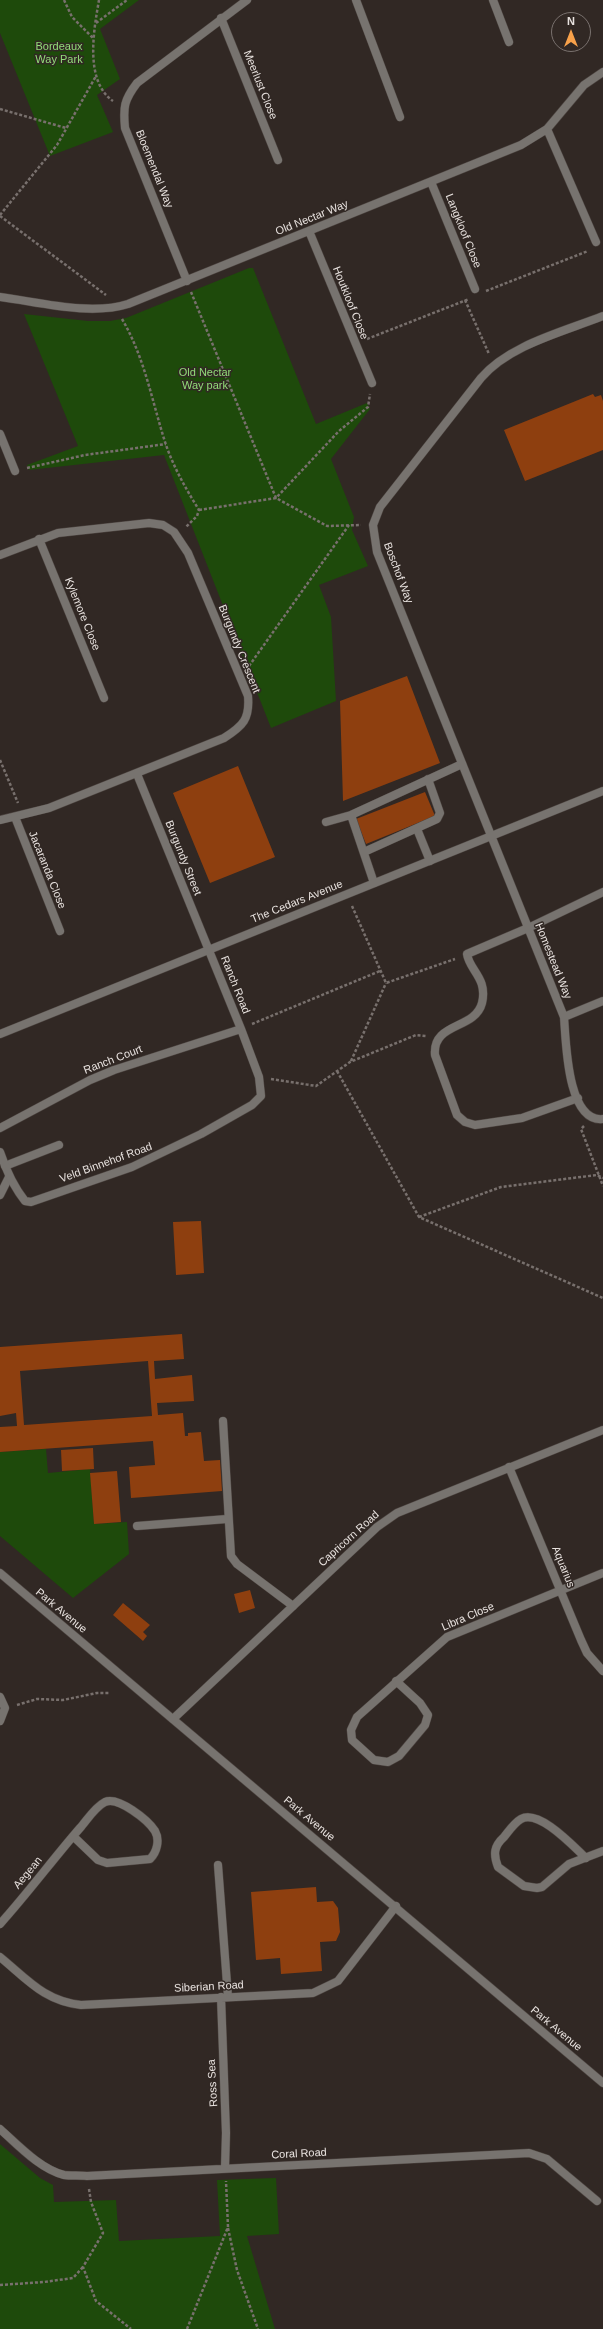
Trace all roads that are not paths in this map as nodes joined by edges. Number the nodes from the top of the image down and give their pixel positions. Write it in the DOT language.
graph roads {
  1 [pos="247,0"];
  2 [pos="356,0"];
  3 [pos="493,0"];
  4 [pos="221,18"];
  5 [pos="510,42"];
  6 [pos="603,72"];
  7 [pos="400,117"];
  8 [pos="547,129"];
  9 [pos="278,160"];
  10 [pos="431,182"];
  11 [pos="309,231"];
  12 [pos="596,242"];
  13 [pos="187,281"];
  14 [pos="476,289"];
  15 [pos="0,297"];
  16 [pos="603,316"];
  17 [pos="372,383"];
  18 [pos="0,434"];
  19 [pos="15,471"];
  20 [pos="39,539"];
  21 [pos="0,555"];
  22 [pos="104,698"];
  23 [pos="462,764"];
  24 [pos="137,774"];
  25 [pos="428,780"];
  26 [pos="603,791"];
  27 [pos="351,815"];
  28 [pos="15,817"];
  29 [pos="0,820"];
  30 [pos="326,822"];
  31 [pos="417,829"];
  32 [pos="492,836"];
  33 [pos="364,852"];
  34 [pos="430,861"];
  35 [pos="374,883"];
  36 [pos="603,892"];
  37 [pos="528,928"];
  38 [pos="60,931"];
  39 [pos="209,950"];
  40 [pos="603,1001"];
  41 [pos="564,1017"];
  42 [pos="241,1029"];
  43 [pos="0,1034"];
  44 [pos="259,1077"];
  45 [pos="578,1098"];
  46 [pos="603,1119"];
  47 [pos="0,1128"];
  48 [pos="59,1145"];
  49 [pos="0,1152"];
  50 [pos="5,1166"];
  51 [pos="9,1177"];
  52 [pos="0,1195"];
  53 [pos="223,1421"];
  54 [pos="603,1430"];
  55 [pos="509,1467"];
  56 [pos="227,1519"];
  57 [pos="137,1526"];
  58 [pos="0,1573"];
  59 [pos="603,1573"];
  60 [pos="560,1590"];
  61 [pos="293,1606"];
  62 [pos="603,1671"];
  63 [pos="396,1681"];
  64 [pos="0,1697"];
  65 [pos="173,1719"];
  66 [pos="0,1721"];
  67 [pos="73,1836"];
  68 [pos="603,1851"];
  69 [pos="586,1858"];
  70 [pos="218,1865"];
  71 [pos="396,1906"];
  72 [pos="0,1924"];
  73 [pos="0,1957"];
  74 [pos="224,1997"];
  75 [pos="603,2083"];
  76 [pos="0,2129"];
  77 [pos="225,2168"];
  78 [pos="598,2201"];
  1 -- 4 [label="street"];
  2 -- 7 [label="street"];
  3 -- 5 [label="street"];
  4 -- 9 [label="street, Meerlust Close"];
  4 -- 13 [label="street, Bloemendal Way"];
  6 -- 8 [label="street, Old Nectar Way"];
  8 -- 10 [label="street, Old Nectar Way"];
  8 -- 12 [label="street"];
  10 -- 11 [label="street, Old Nectar Way"];
  10 -- 14 [label="street, Langkloof Close"];
  11 -- 13 [label="street, Old Nectar Way"];
  11 -- 17 [label="street, Houtkloof Close"];
  13 -- 15 [label="street, Old Nectar Way"];
  16 -- 23 [label="street, Boschof Way"];
  18 -- 19 [label="street"];
  20 -- 21 [label="street, Burgundy Crescent"];
  20 -- 22 [label="street, Kylemore Close"];
  20 -- 24 [label="street, Burgundy Crescent"];
  23 -- 25 [label="street"];
  23 -- 32 [label="street, Boschof Way"];
  24 -- 28 [label="street, Burgundy Crescent"];
  24 -- 39 [label="street, Burgundy Street"];
  25 -- 27 [label="street"];
  25 -- 31 [label="street"];
  26 -- 32 [label="street, The Cedars Avenue"];
  27 -- 30 [label="street"];
  27 -- 33 [label="street"];
  28 -- 29 [label="street, Burgundy Crescent"];
  28 -- 38 [label="street, Jacaranda Close"];
  31 -- 33 [label="street"];
  31 -- 34 [label="street"];
  32 -- 34 [label="street, The Cedars Avenue"];
  32 -- 37 [label="street, Homestead Way"];
  33 -- 35 [label="street"];
  34 -- 35 [label="street, The Cedars Avenue"];
  35 -- 39 [label="street, The Cedars Avenue"];
  36 -- 37 [label="street"];
  37 -- 41 [label="street, Homestead Way"];
  37 -- 45 [label="street"];
  39 -- 42 [label="street, Ranch Road"];
  39 -- 43 [label="street, The Cedars Avenue"];
  40 -- 41 [label="street"];
  41 -- 45 [label="street, Homestead Way"];
  42 -- 44 [label="street, Ranch Road"];
  42 -- 47 [label="street, Ranch Court"];
  44 -- 51 [label="street, Veld Binnehof Road"];
  45 -- 46 [label="street, Homestead Way"];
  48 -- 50 [label="street"];
  49 -- 50 [label="street"];
  50 -- 51 [label="street"];
  51 -- 52 [label="street"];
  53 -- 56 [label="street"];
  54 -- 55 [label="street, Capricorn Road"];
  55 -- 60 [label="street, Aquarius"];
  55 -- 61 [label="street, Capricorn Road"];
  56 -- 57 [label="street"];
  56 -- 61 [label="street"];
  58 -- 65 [label="street, Park Avenue"];
  59 -- 60 [label="street"];
  60 -- 62 [label="street, Aquarius"];
  60 -- 63 [label="street, Libra Close"];
  61 -- 65 [label="street, Capricorn Road"];
  63 -- 63 [label="street, Libra Close"];
  64 -- 66 [label="street"];
  65 -- 71 [label="street, Park Avenue"];
  67 -- 67 [label="street, Aegean"];
  67 -- 72 [label="street, Aegean"];
  68 -- 69 [label="street"];
  69 -- 69 [label="street"];
  70 -- 74 [label="street, Ross Sea"];
  71 -- 74 [label="street, Siberian Road"];
  71 -- 75 [label="street, Park Avenue"];
  73 -- 74 [label="street, Siberian Road"];
  74 -- 77 [label="street, Ross Sea"];
  76 -- 77 [label="street, Coral Road"];
  77 -- 78 [label="street, Coral Road"];
}
